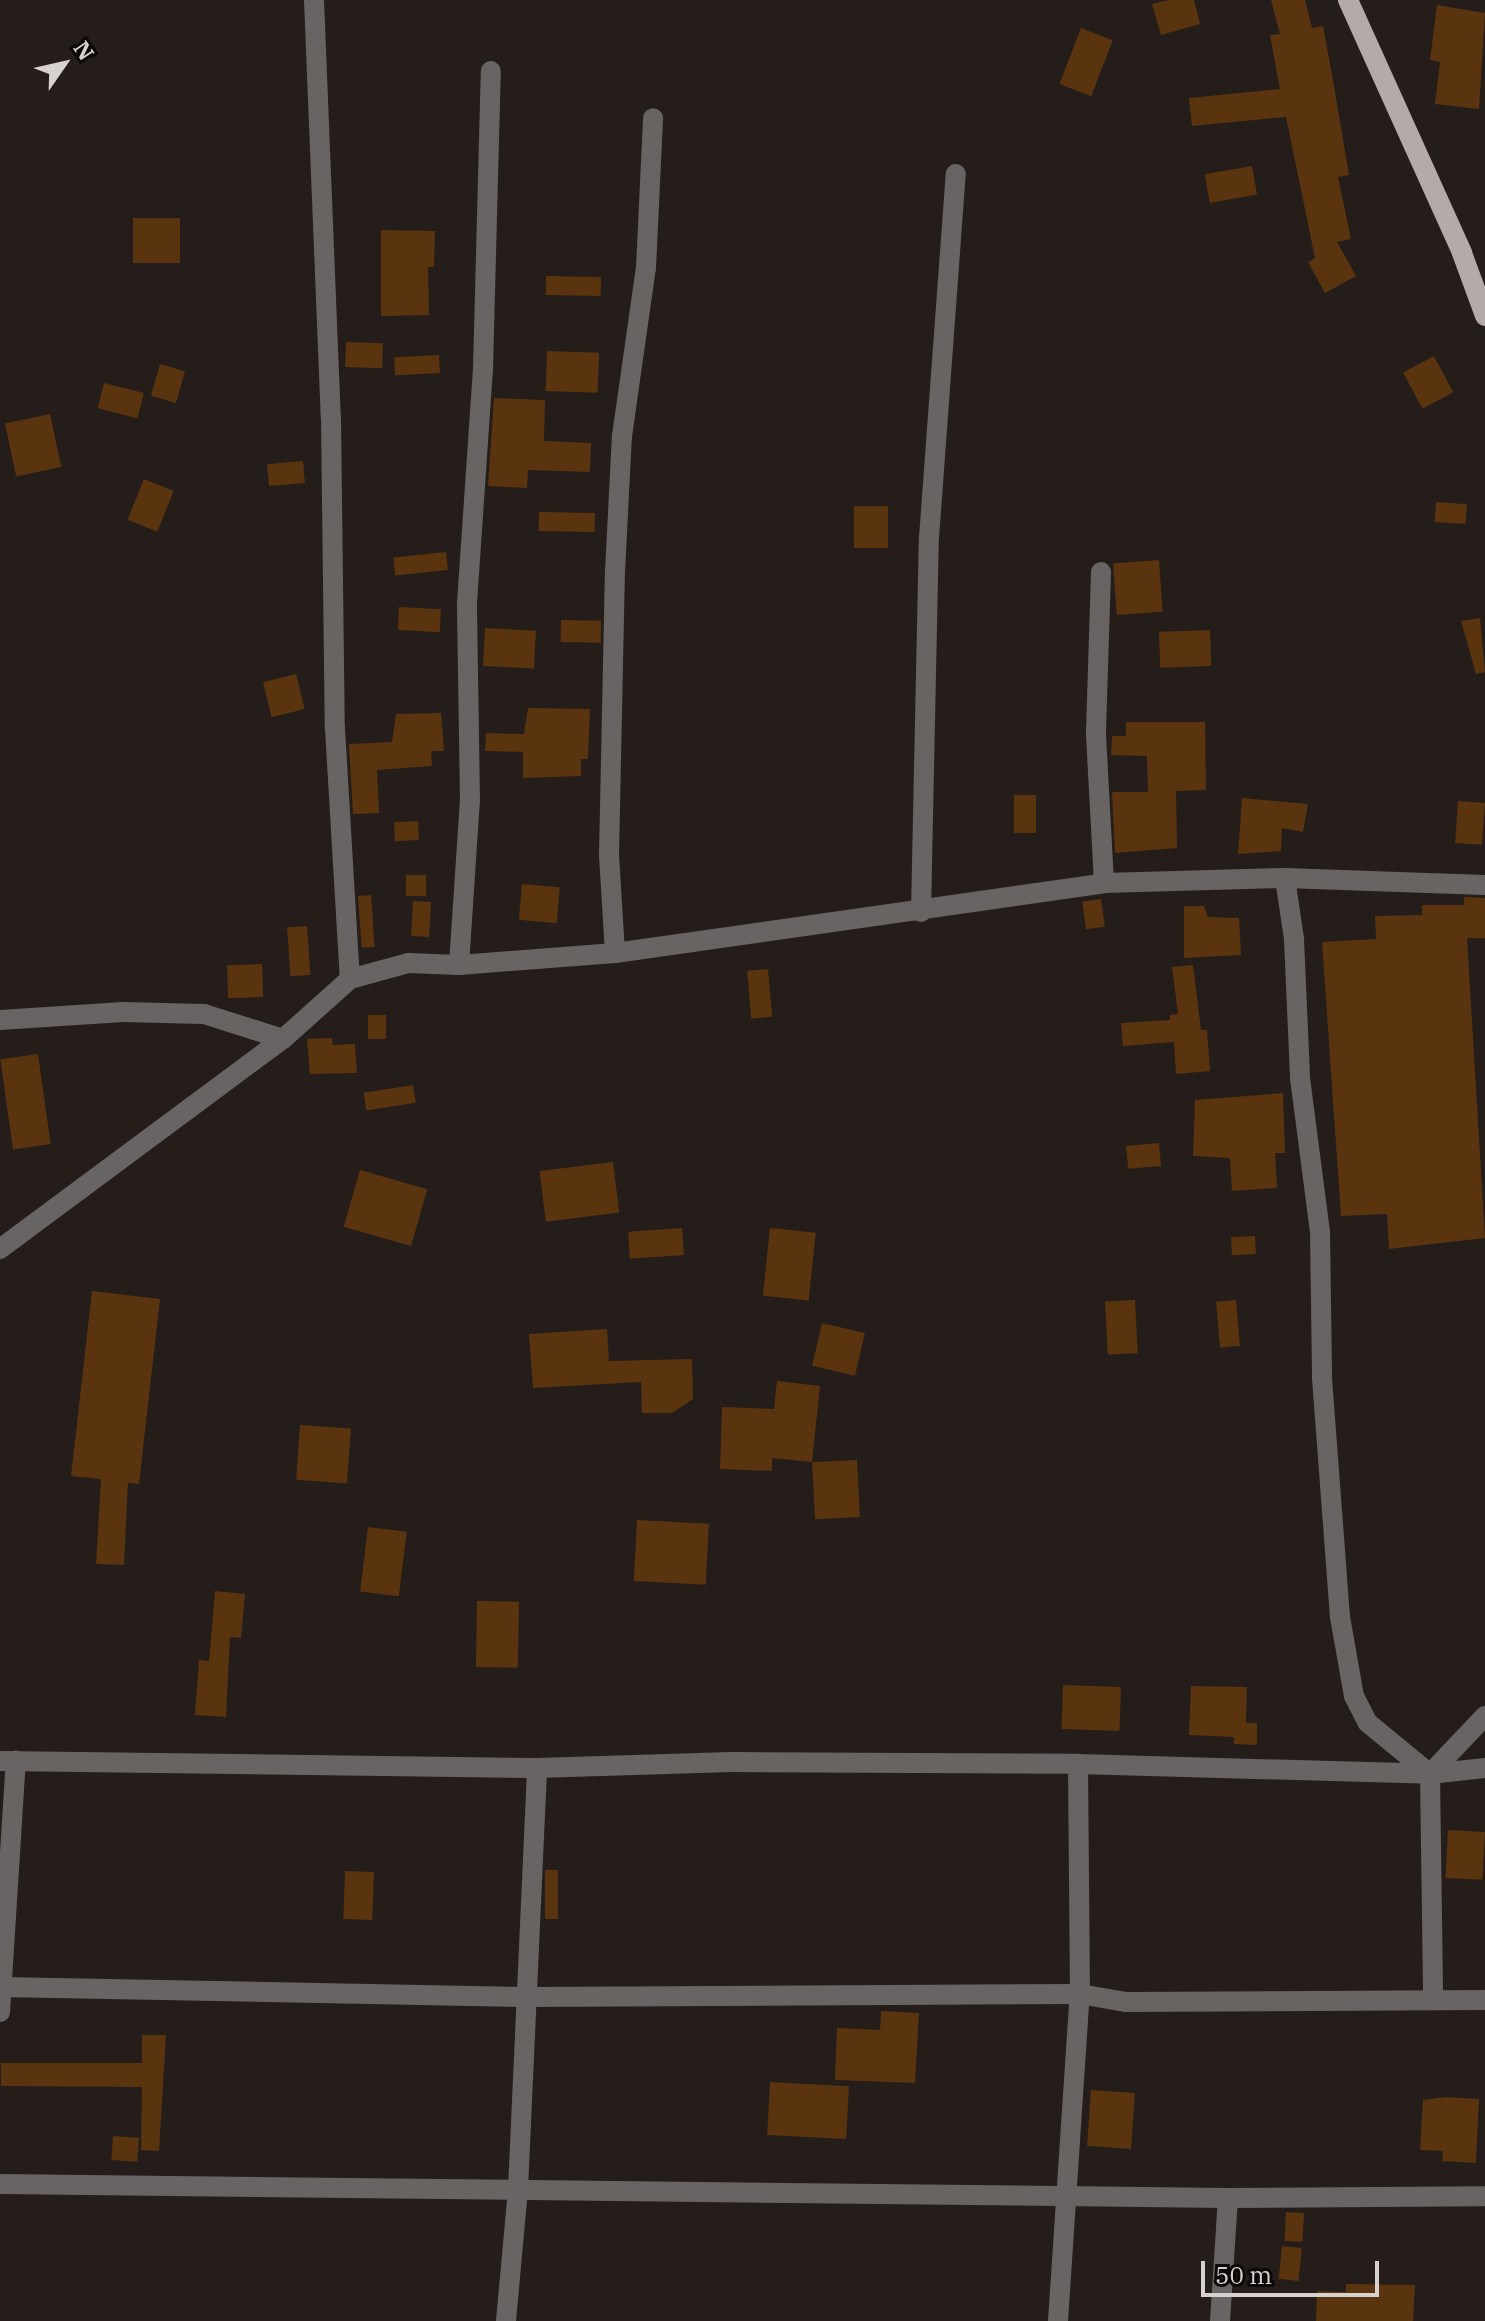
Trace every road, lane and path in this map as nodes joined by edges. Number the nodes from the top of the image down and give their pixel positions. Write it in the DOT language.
graph roads {
  1 [pos="314,0"];
  2 [pos="1348,0"];
  3 [pos="491,71"];
  4 [pos="653,118"];
  5 [pos="956,174"];
  6 [pos="1485,316"];
  7 [pos="1101,572"];
  8 [pos="1285,878"];
  9 [pos="1104,883"];
  10 [pos="1485,885"];
  11 [pos="921,912"];
  12 [pos="615,953"];
  13 [pos="459,965"];
  14 [pos="350,979"];
  15 [pos="0,1020"];
  16 [pos="283,1039"];
  17 [pos="0,1249"];
  18 [pos="1485,1716"];
  19 [pos="8,1761"];
  20 [pos="1078,1764"];
  21 [pos="537,1768"];
  22 [pos="1485,1768"];
  23 [pos="1430,1774"];
  24 [pos="2,1987"];
  25 [pos="1080,1994"];
  26 [pos="528,1997"];
  27 [pos="1433,1998"];
  28 [pos="1485,2000"];
  29 [pos="0,2012"];
  30 [pos="0,2184"];
  31 [pos="518,2189"];
  32 [pos="1063,2193"];
  33 [pos="1485,2196"];
  34 [pos="1228,2198"];
  35 [pos="506,2321"];
  36 [pos="1058,2321"];
  37 [pos="1220,2321"];
  1 -- 14 [label="street"];
  2 -- 6 [label="main road"];
  3 -- 13 [label="street"];
  4 -- 12 [label="street"];
  5 -- 11 [label="street"];
  7 -- 9 [label="street"];
  8 -- 9 [label="street"];
  8 -- 10 [label="street"];
  8 -- 23 [label="street"];
  9 -- 11 [label="street"];
  11 -- 12 [label="street"];
  12 -- 13 [label="street"];
  13 -- 14 [label="street"];
  14 -- 16 [label="street"];
  15 -- 16 [label="street"];
  16 -- 17 [label="street"];
  18 -- 23 [label="street"];
  19 -- 21 [label="street"];
  19 -- 24 [label="street"];
  20 -- 21 [label="street"];
  20 -- 23 [label="street"];
  20 -- 25 [label="street"];
  21 -- 26 [label="street"];
  22 -- 23 [label="street"];
  23 -- 27 [label="street"];
  24 -- 26 [label="street"];
  24 -- 29 [label="street"];
  25 -- 26 [label="street"];
  25 -- 27 [label="street"];
  25 -- 32 [label="street"];
  26 -- 31 [label="street"];
  27 -- 28 [label="street"];
  30 -- 31 [label="street"];
  31 -- 32 [label="street"];
  31 -- 35 [label="street"];
  32 -- 34 [label="street"];
  32 -- 36 [label="street"];
  33 -- 34 [label="street"];
  34 -- 37 [label="street"];
}
